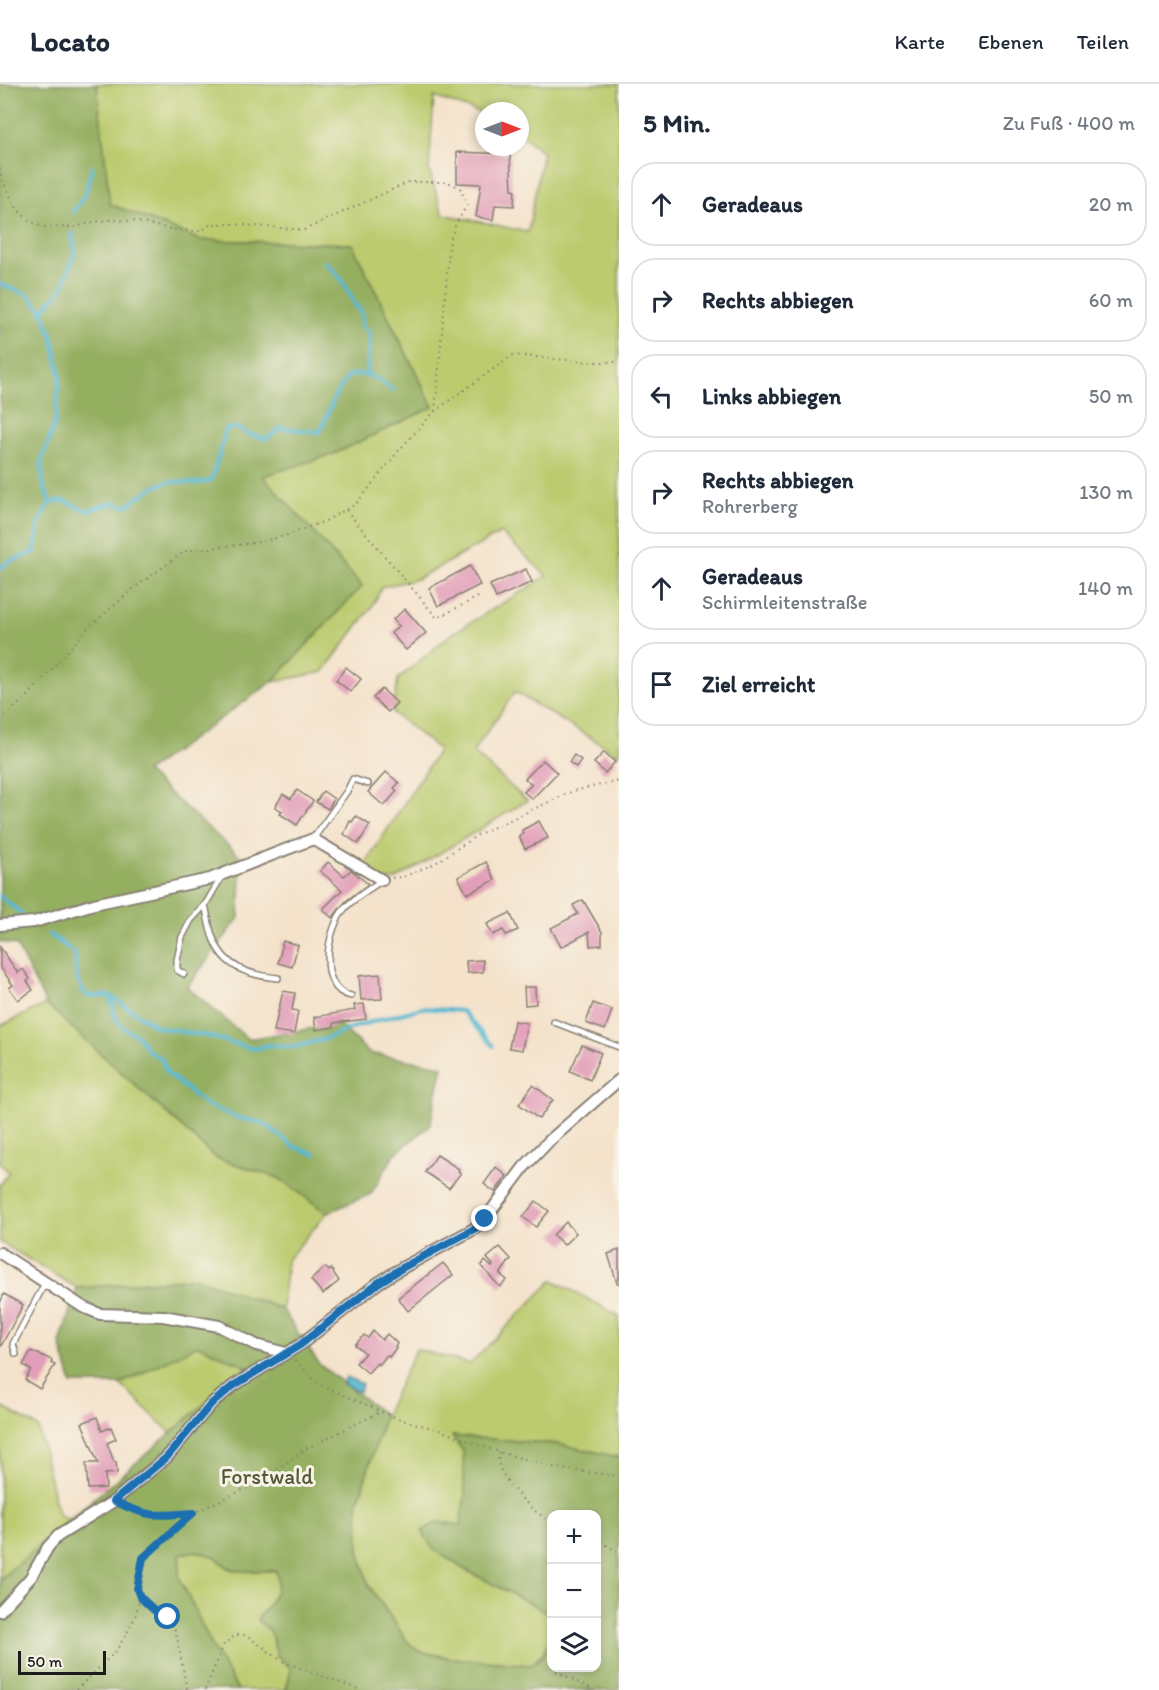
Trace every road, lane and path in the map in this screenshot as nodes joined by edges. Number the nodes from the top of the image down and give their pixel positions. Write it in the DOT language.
graph roads {
  1 [pos="0,168"];
  2 [pos="619,362"];
  3 [pos="435,411"];
  4 [pos="346,510"];
  5 [pos="480,596"];
  6 [pos="0,720"];
  7 [pos="619,781"];
  8 [pos="368,784"];
  9 [pos="313,839"];
  10 [pos="219,876"];
  11 [pos="382,880"];
  12 [pos="205,906"];
  13 [pos="0,925"];
  14 [pos="184,974"];
  15 [pos="278,978"];
  16 [pos="351,996"];
  17 [pos="554,1022"];
  18 [pos="619,1047"];
  19 [pos="619,1080"];
  20 [pos="0,1253"];
  21 [pos="46,1283"];
  22 [pos="286,1353"];
  23 [pos="16,1354"];
  24 [pos="382,1412"];
  25 [pos="499,1452"];
  26 [pos="619,1476"];
  27 [pos="114,1501"];
  28 [pos="193,1513"];
  29 [pos="547,1520"];
  30 [pos="601,1541"];
  31 [pos="619,1553"];
  32 [pos="140,1597"];
  33 [pos="0,1611"];
  34 [pos="558,1672"];
  35 [pos="76,1690"];
  36 [pos="187,1690"];
  37 [pos="205,1690"];
  38 [pos="360,1690"];
  39 [pos="593,1690"];
  1 -- 3 [label="path"];
  2 -- 3 [label="path"];
  3 -- 4 [label="path"];
  4 -- 5 [label="path"];
  4 -- 6 [label="path"];
  7 -- 11 [label="path"];
  8 -- 9 [label="lane"];
  9 -- 10 [label="street"];
  9 -- 11 [label="street"];
  10 -- 12 [label="lane"];
  10 -- 13 [label="street"];
  11 -- 16 [label="lane"];
  12 -- 14 [label="lane"];
  12 -- 15 [label="lane"];
  17 -- 18 [label="lane"];
  19 -- 22 [label="street"];
  20 -- 21 [label="street"];
  21 -- 22 [label="street"];
  21 -- 23 [label="lane"];
  22 -- 24 [label="path"];
  22 -- 27 [label="street"];
  24 -- 25 [label="path"];
  24 -- 28 [label="path"];
  25 -- 26 [label="path"];
  25 -- 29 [label="path"];
  27 -- 28 [label="path"];
  27 -- 33 [label="street"];
  28 -- 32 [label="path"];
  30 -- 31 [label="path"];
  32 -- 35 [label="path"];
  32 -- 36 [label="path"];
  34 -- 39 [label="path"];
  37 -- 38 [label="path"];
}
